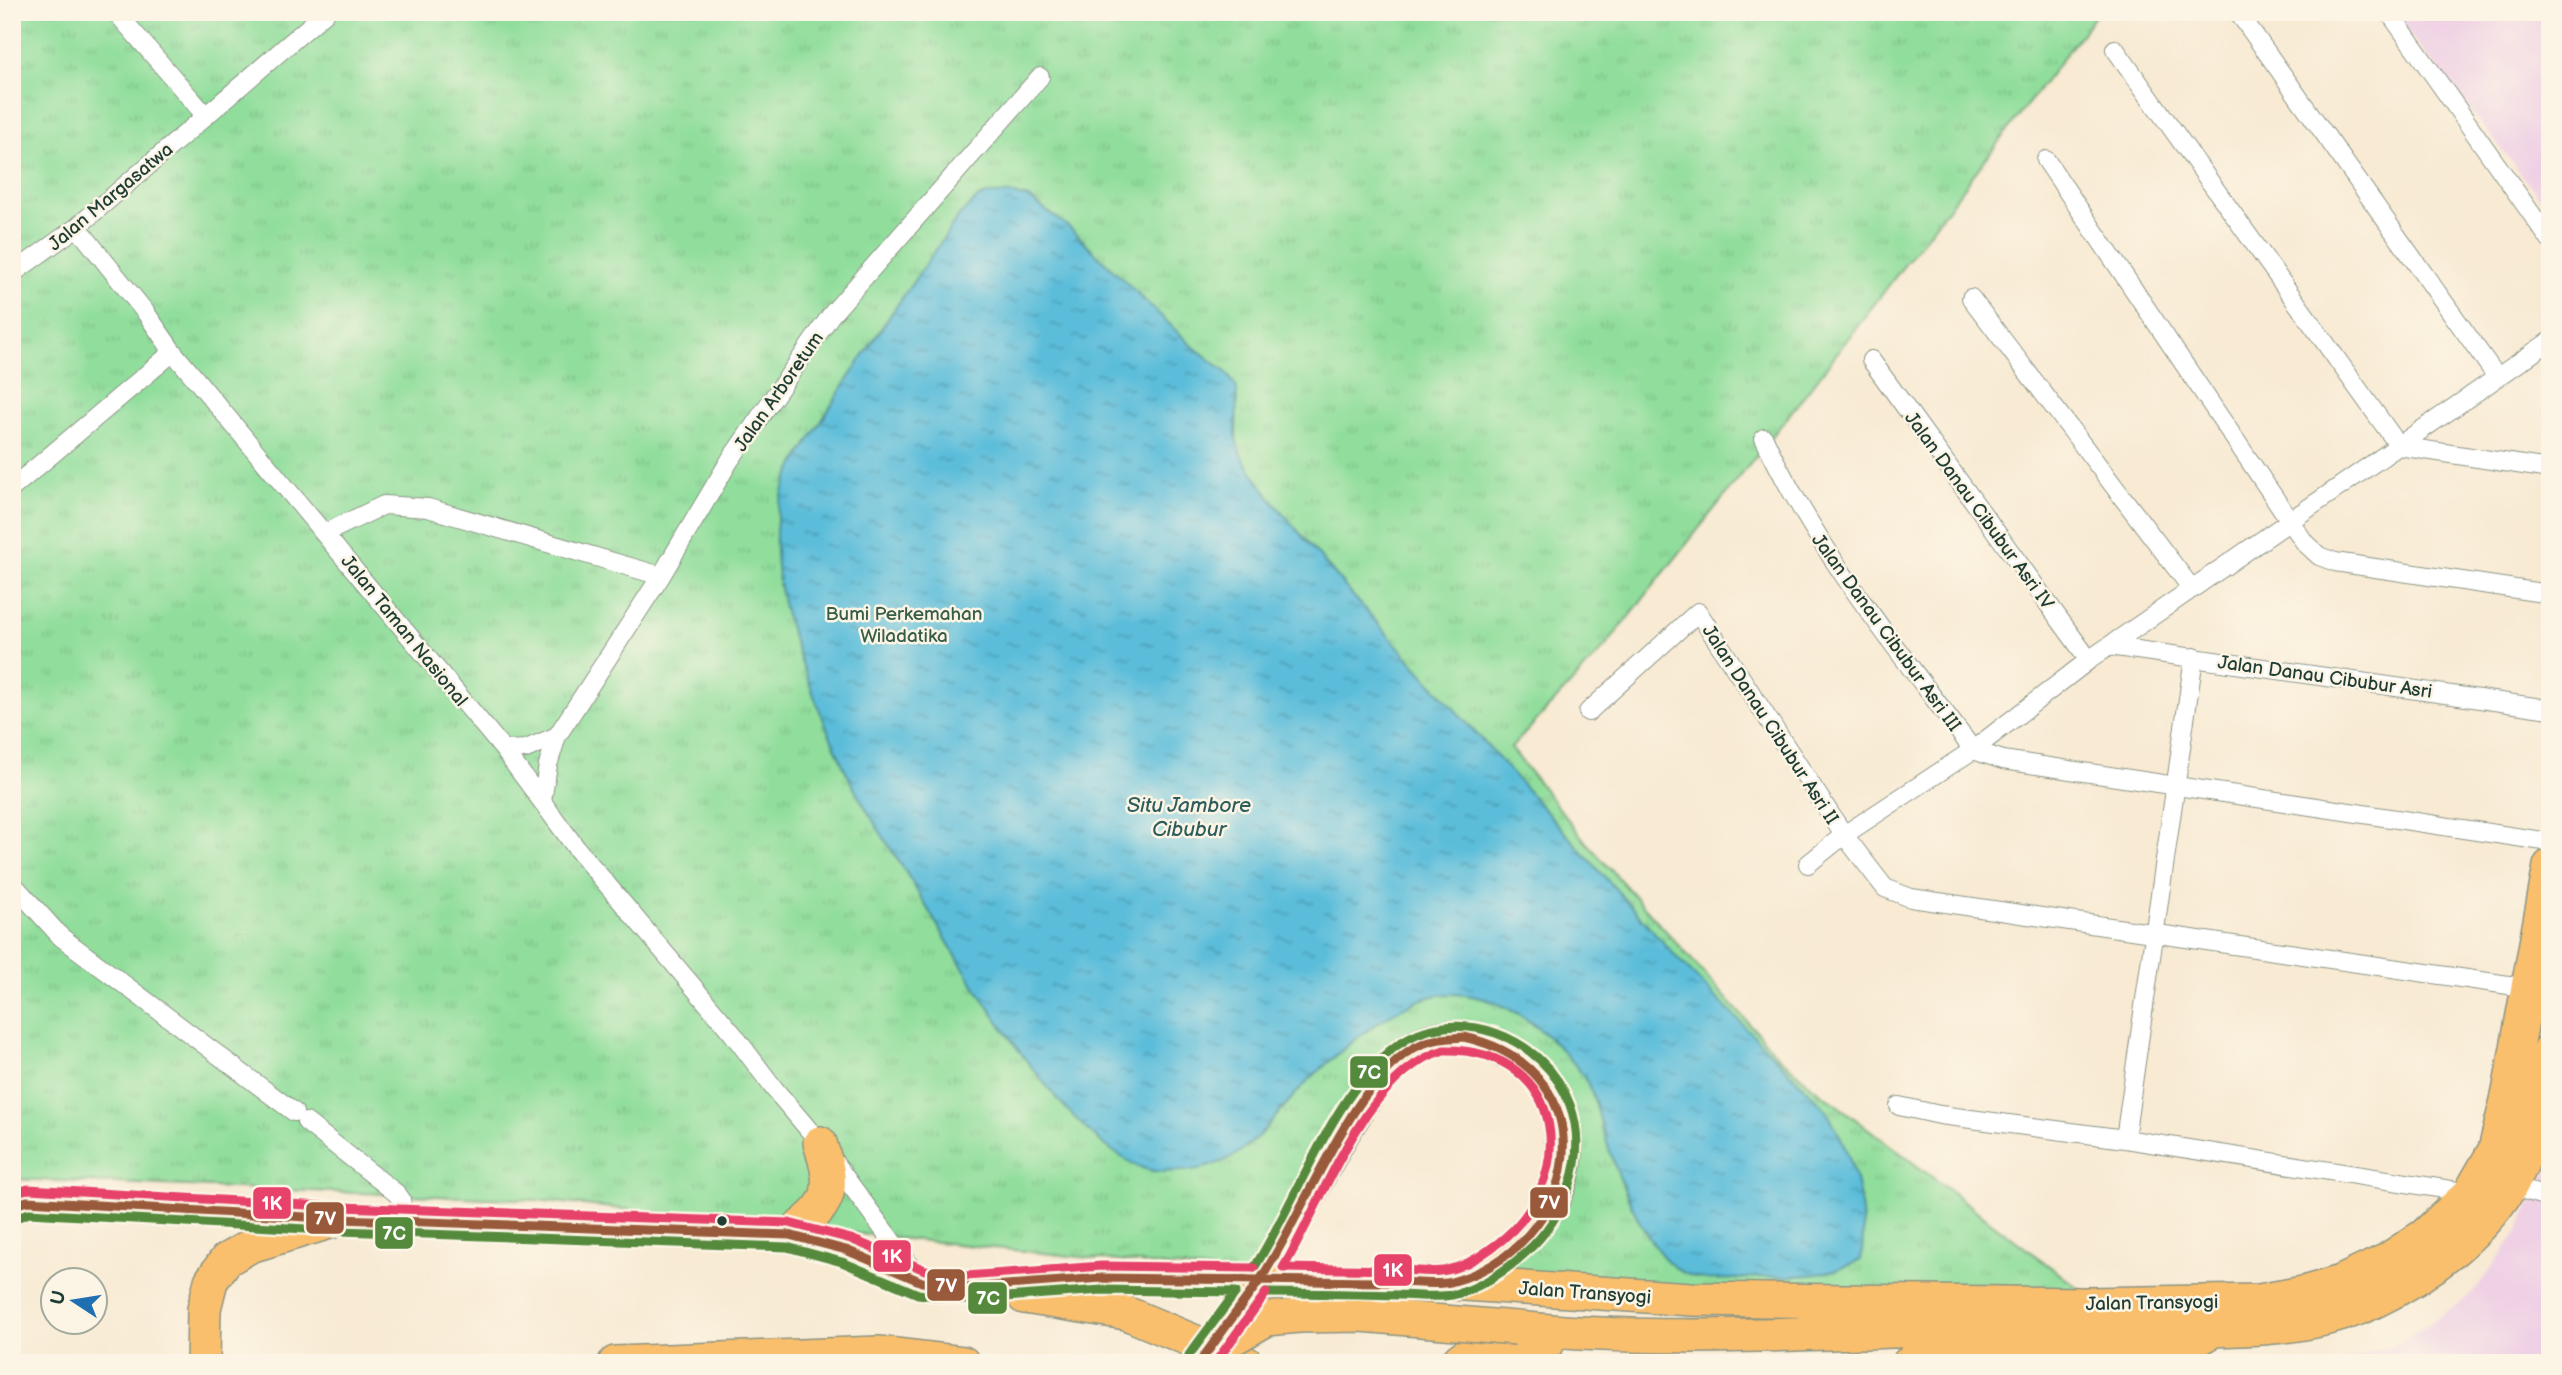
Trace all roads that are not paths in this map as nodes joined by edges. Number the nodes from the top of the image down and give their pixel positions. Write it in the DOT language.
graph roads {
  1 [pos="116,12"];
  2 [pos="326,12"];
  3 [pos="2238,12"];
  4 [pos="2389,12"];
  5 [pos="2115,50"];
  6 [pos="1040,77"];
  7 [pos="205,115"];
  8 [pos="2046,160"];
  9 [pos="76,227"];
  10 [pos="2550,240"];
  11 [pos="12,274"];
  12 [pos="1971,298"];
  13 [pos="2550,341"];
  14 [pos="173,352"];
  15 [pos="1871,360"];
  16 [pos="2497,377"];
  17 [pos="1764,438"];
  18 [pos="2399,446"];
  19 [pos="2550,469"];
  20 [pos="15,480"];
  21 [pos="2288,522"];
  22 [pos="325,533"];
  23 [pos="660,576"];
  24 [pos="2192,589"];
  25 [pos="2550,594"];
  26 [pos="2109,646"];
  27 [pos="2194,657"];
  28 [pos="2089,660"];
  29 [pos="2545,709"];
  30 [pos="1588,712"];
  31 [pos="557,736"];
  32 [pos="504,750"];
  33 [pos="1973,750"];
  34 [pos="2175,785"];
  35 [pos="542,800"];
  36 [pos="1844,835"];
  37 [pos="2550,842"];
  38 [pos="1808,864"];
  39 [pos="2550,866"];
  40 [pos="12,883"];
  41 [pos="2153,933"];
  42 [pos="2529,988"];
  43 [pos="2550,1050"];
  44 [pos="1899,1106"];
  45 [pos="2125,1139"];
  46 [pos="820,1143"];
  47 [pos="2511,1185"];
  48 [pos="2470,1193"];
  49 [pos="2550,1198"];
  50 [pos="17,1202"];
  51 [pos="340,1219"];
  52 [pos="404,1219"];
  53 [pos="789,1235"];
  54 [pos="922,1282"];
  55 [pos="1449,1283"];
  56 [pos="966,1287"];
  57 [pos="1983,1315"];
  58 [pos="2214,1330"];
  59 [pos="1594,1336"];
  60 [pos="1203,1358"];
  61 [pos="203,1363"];
  62 [pos="615,1363"];
  63 [pos="963,1363"];
  64 [pos="1247,1363"];
  65 [pos="1457,1363"];
  66 [pos="1909,1363"];
  1 -- 7 [label="street"];
  2 -- 7 [label="street, Jalan Margasatwa"];
  3 -- 16 [label="street"];
  4 -- 10 [label="street"];
  5 -- 18 [label="street"];
  6 -- 23 [label="street, Jalan Arboretum"];
  7 -- 9 [label="street, Jalan Margasatwa"];
  8 -- 21 [label="street"];
  9 -- 11 [label="street, Jalan Margasatwa"];
  9 -- 14 [label="street, Jalan Taman Nasional"];
  12 -- 24 [label="street"];
  13 -- 16 [label="street"];
  14 -- 20 [label="street"];
  14 -- 22 [label="street, Jalan Taman Nasional"];
  15 -- 28 [label="street, Jalan Danau Cibubur Asri IV"];
  16 -- 18 [label="street"];
  17 -- 33 [label="street, Jalan Danau Cibubur Asri III"];
  18 -- 19 [label="street"];
  18 -- 21 [label="street"];
  21 -- 24 [label="street"];
  21 -- 25 [label="street"];
  22 -- 23 [label="street"];
  22 -- 32 [label="street, Jalan Taman Nasional"];
  23 -- 31 [label="street, Jalan Arboretum"];
  24 -- 26 [label="street"];
  26 -- 27 [label="street, Jalan Danau Cibubur Asri"];
  26 -- 28 [label="street"];
  27 -- 29 [label="street, Jalan Danau Cibubur Asri"];
  27 -- 34 [label="street"];
  28 -- 33 [label="street"];
  30 -- 36 [label="street, Jalan Danau Cibubur Asri II"];
  31 -- 32 [label="street"];
  31 -- 35 [label="street, Jalan Arboretum"];
  32 -- 35 [label="street, Jalan Taman Nasional"];
  33 -- 34 [label="street"];
  33 -- 36 [label="street"];
  34 -- 37 [label="street"];
  34 -- 41 [label="street"];
  35 -- 46 [label="street, Jalan Taman Nasional"];
  36 -- 38 [label="street"];
  36 -- 41 [label="street, Jalan Danau Cibubur Asri II"];
  39 -- 42 [label="highway, Jalan Transyogi"];
  40 -- 52 [label="street"];
  41 -- 42 [label="street, Jalan Danau Cibubur Asri II"];
  41 -- 45 [label="street"];
  42 -- 48 [label="highway, Jalan Transyogi"];
  43 -- 47 [label="highway, Jalan Transyogi"];
  44 -- 45 [label="street"];
  45 -- 48 [label="street"];
  46 -- 53 [label="highway"];
  46 -- 54 [label="street, Jalan Taman Nasional"];
  47 -- 49 [label="street"];
  47 -- 58 [label="highway, Jalan Transyogi"];
  48 -- 57 [label="highway, Jalan Transyogi"];
  50 -- 51 [label="street"];
  51 -- 52 [label="highway, Jalan Transyogi"];
  51 -- 61 [label="highway, Jalan Transyogi"];
  52 -- 53 [label="highway, Jalan Transyogi"];
  53 -- 54 [label="highway, Jalan Transyogi"];
  54 -- 56 [label="highway, Jalan Transyogi"];
  55 -- 56 [label="highway, Jalan Transyogi"];
  55 -- 57 [label="highway, Jalan Transyogi"];
  55 -- 60 [label="highway, bridge"];
  56 -- 64 [label="highway"];
  57 -- 58 [label="highway, Jalan Transyogi"];
  57 -- 59 [label="highway, Jalan Transyogi"];
  58 -- 66 [label="highway"];
  59 -- 60 [label="highway, Jalan Transyogi, bridge"];
  59 -- 65 [label="highway"];
  62 -- 63 [label="highway"];
}
